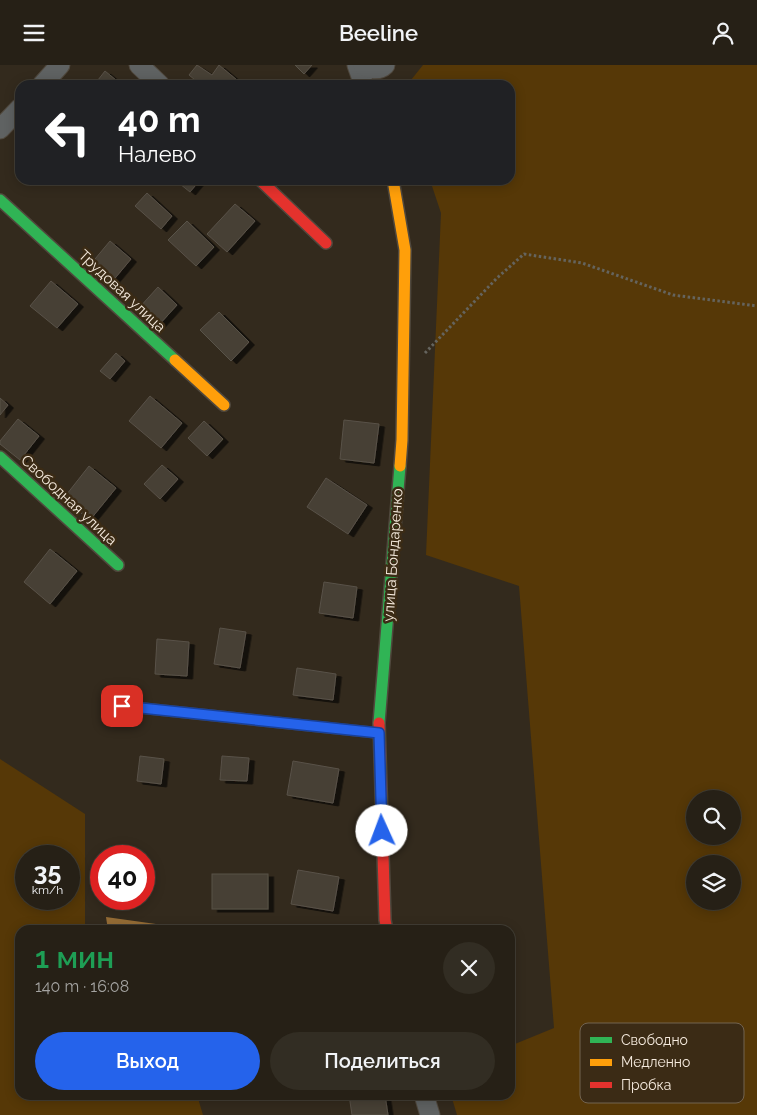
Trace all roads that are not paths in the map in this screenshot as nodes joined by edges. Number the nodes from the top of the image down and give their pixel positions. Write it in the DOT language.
graph roads {
  1 [pos="60,65"];
  2 [pos="139,65"];
  3 [pos="357,65"];
  4 [pos="363,65"];
  5 [pos="385,65"];
  6 [pos="46,80"];
  7 [pos="155,80"];
  8 [pos="362,80"];
  9 [pos="15,113"];
  10 [pos="0,129"];
  11 [pos="265,185"];
  12 [pos="394,185"];
  13 [pos="0,199"];
  14 [pos="326,243"];
  15 [pos="224,405"];
  16 [pos="0,457"];
  17 [pos="118,565"];
  18 [pos="122,706"];
  19 [pos="379,733"];
  20 [pos="386,925"];
  21 [pos="426,1100"];
  22 [pos="430,1115"];
  1 -- 6 [label="street"];
  2 -- 7 [label="street"];
  3 -- 8 [label="street"];
  4 -- 5 [label="street"];
  9 -- 10 [label="street"];
  11 -- 14 [label="street"];
  12 -- 19 [label="street, улица Бондаренко"];
  13 -- 15 [label="street, Трудовая улица"];
  16 -- 17 [label="street, Свободная улица"];
  18 -- 19 [label="lane"];
  19 -- 20 [label="street, улица Бондаренко"];
  21 -- 22 [label="street"];
}
